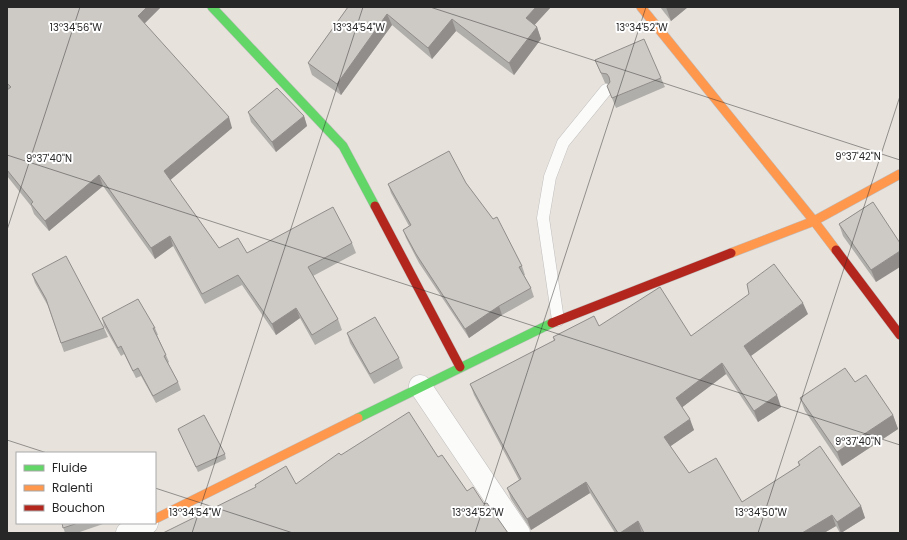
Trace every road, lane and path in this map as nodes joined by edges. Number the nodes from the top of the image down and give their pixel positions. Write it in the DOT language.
graph roads {
  1 [pos="212,7"];
  2 [pos="640,7"];
  3 [pos="606,90"];
  4 [pos="900,174"];
  5 [pos="814,221"];
  6 [pos="558,320"];
  7 [pos="900,334"];
  8 [pos="460,366"];
  9 [pos="420,386"];
  10 [pos="156,518"];
  11 [pos="145,524"];
  12 [pos="127,533"];
  13 [pos="519,533"];
  1 -- 8 [label="street"];
  2 -- 5 [label="street"];
  3 -- 6 [label="lane"];
  4 -- 5 [label="street"];
  5 -- 6 [label="street"];
  5 -- 7 [label="street"];
  6 -- 8 [label="street"];
  8 -- 9 [label="street"];
  9 -- 10 [label="street"];
  9 -- 13 [label="street"];
  11 -- 12 [label="street"];
}
